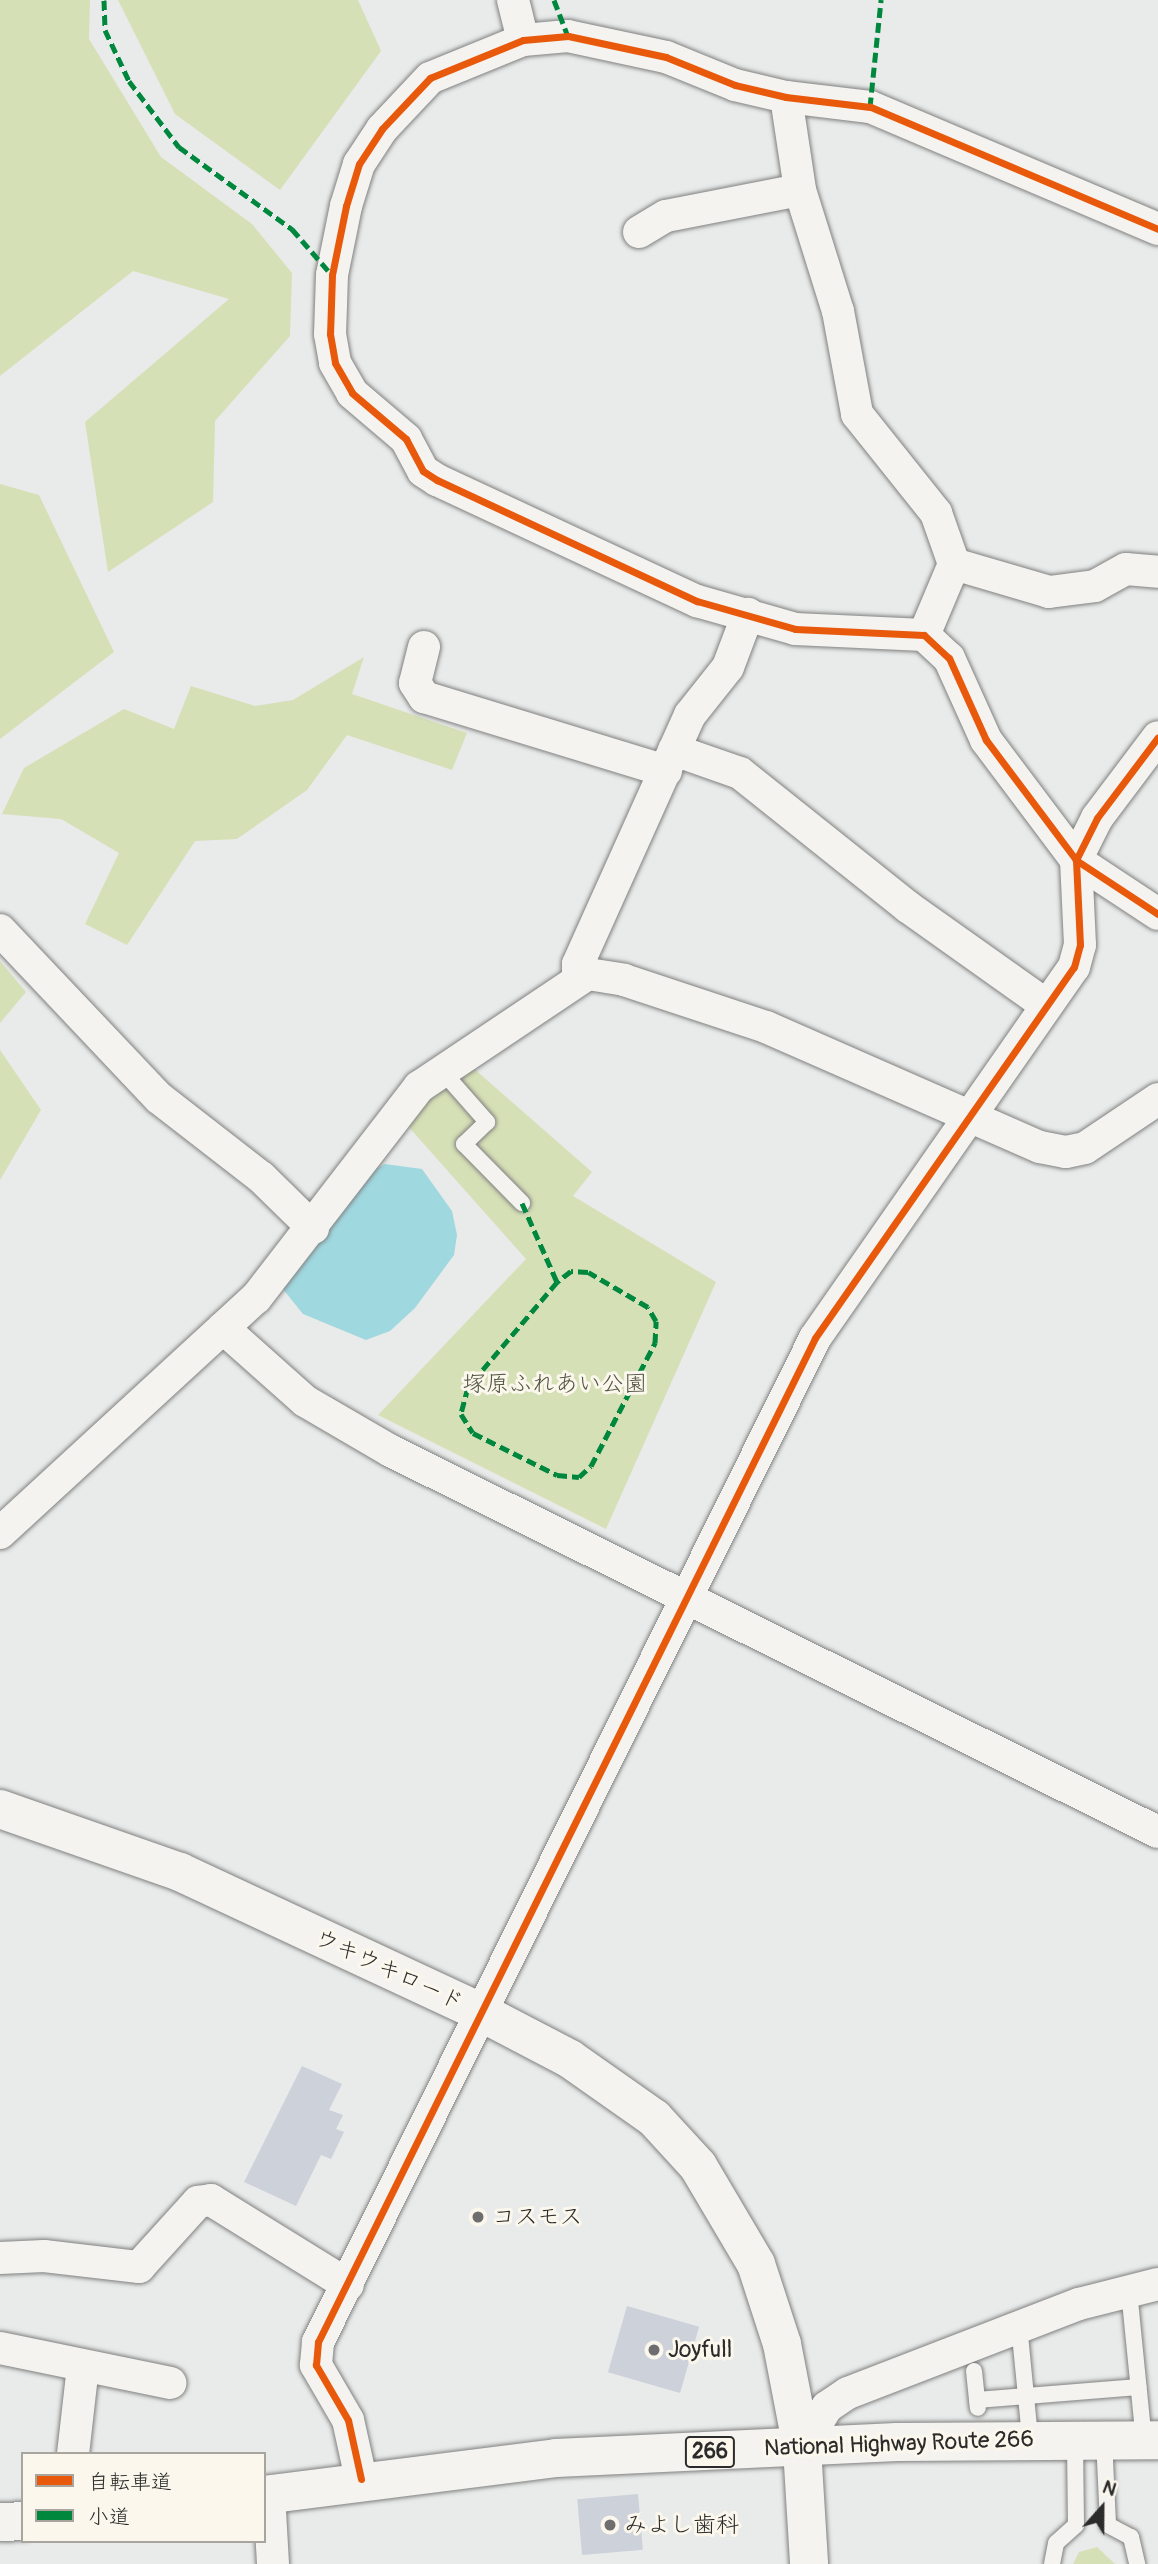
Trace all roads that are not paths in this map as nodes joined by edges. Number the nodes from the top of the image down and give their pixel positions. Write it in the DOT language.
graph roads {
  1 [pos="513,0"];
  2 [pos="523,40"];
  3 [pos="786,97"];
  4 [pos="800,191"];
  5 [pos="1158,229"];
  6 [pos="639,232"];
  7 [pos="954,564"];
  8 [pos="1158,572"];
  9 [pos="748,614"];
  10 [pos="924,635"];
  11 [pos="424,647"];
  12 [pos="1158,737"];
  13 [pos="670,761"];
  14 [pos="1076,860"];
  15 [pos="1158,914"];
  16 [pos="0,930"];
  17 [pos="578,978"];
  18 [pos="1046,1005"];
  19 [pos="443,1072"];
  20 [pos="1158,1098"];
  21 [pos="973,1113"];
  22 [pos="523,1203"];
  23 [pos="313,1228"];
  24 [pos="223,1328"];
  25 [pos="0,1532"];
  26 [pos="686,1598"];
  27 [pos="0,1809"];
  28 [pos="1158,1832"];
  29 [pos="484,2014"];
  30 [pos="0,2258"];
  31 [pos="348,2285"];
  32 [pos="1144,2287"];
  33 [pos="1019,2325"];
  34 [pos="0,2348"];
  35 [pos="83,2366"];
  36 [pos="974,2371"];
  37 [pos="170,2383"];
  38 [pos="1138,2388"];
  39 [pos="1028,2395"];
  40 [pos="1030,2438"];
  41 [pos="1090,2439"];
  42 [pos="1151,2440"];
  43 [pos="802,2448"];
  44 [pos="73,2452"];
  45 [pos="361,2479"];
  46 [pos="267,2494"];
  47 [pos="21,2521"];
  48 [pos="0,2522"];
  49 [pos="273,2564"];
  50 [pos="809,2564"];
  51 [pos="1052,2564"];
  52 [pos="1137,2564"];
  1 -- 2 [label="street"];
  2 -- 3 [label="street"];
  2 -- 9 [label="street"];
  3 -- 4 [label="street"];
  3 -- 5 [label="street"];
  4 -- 6 [label="street"];
  4 -- 7 [label="street"];
  7 -- 8 [label="street"];
  7 -- 10 [label="street"];
  9 -- 10 [label="street"];
  9 -- 13 [label="street"];
  10 -- 14 [label="street"];
  11 -- 13 [label="street"];
  12 -- 14 [label="street"];
  13 -- 17 [label="street"];
  13 -- 18 [label="street"];
  14 -- 15 [label="street"];
  14 -- 18 [label="street"];
  16 -- 23 [label="street"];
  17 -- 19 [label="street"];
  17 -- 21 [label="street"];
  18 -- 21 [label="street"];
  19 -- 22 [label="lane"];
  19 -- 23 [label="street"];
  20 -- 21 [label="street"];
  21 -- 26 [label="street"];
  23 -- 24 [label="street"];
  24 -- 25 [label="street"];
  24 -- 26 [label="street"];
  26 -- 28 [label="street"];
  26 -- 29 [label="street"];
  27 -- 29 [label="main road, ウキウキロード"];
  29 -- 31 [label="street"];
  29 -- 43 [label="main road, ウキウキロード"];
  30 -- 31 [label="street"];
  31 -- 45 [label="street"];
  32 -- 33 [label="street"];
  32 -- 38 [label="lane"];
  33 -- 39 [label="lane"];
  33 -- 43 [label="street"];
  34 -- 35 [label="street"];
  35 -- 37 [label="street"];
  35 -- 44 [label="street"];
  36 -- 39 [label="lane"];
  38 -- 39 [label="lane"];
  38 -- 42 [label="lane"];
  39 -- 40 [label="lane"];
  40 -- 41 [label="main road, National Highway Route 266 / 266"];
  40 -- 43 [label="main road, National Highway Route 266 / 266"];
  41 -- 42 [label="main road, National Highway Route 266 / 266"];
  41 -- 51 [label="lane"];
  41 -- 52 [label="lane"];
  43 -- 45 [label="main road, National Highway Route 266 / 266"];
  43 -- 50 [label="main road, ウキウキロード"];
  45 -- 46 [label="main road, National Highway Route 266 / 266"];
  46 -- 49 [label="street"];
  47 -- 48 [label="main road"];
}
